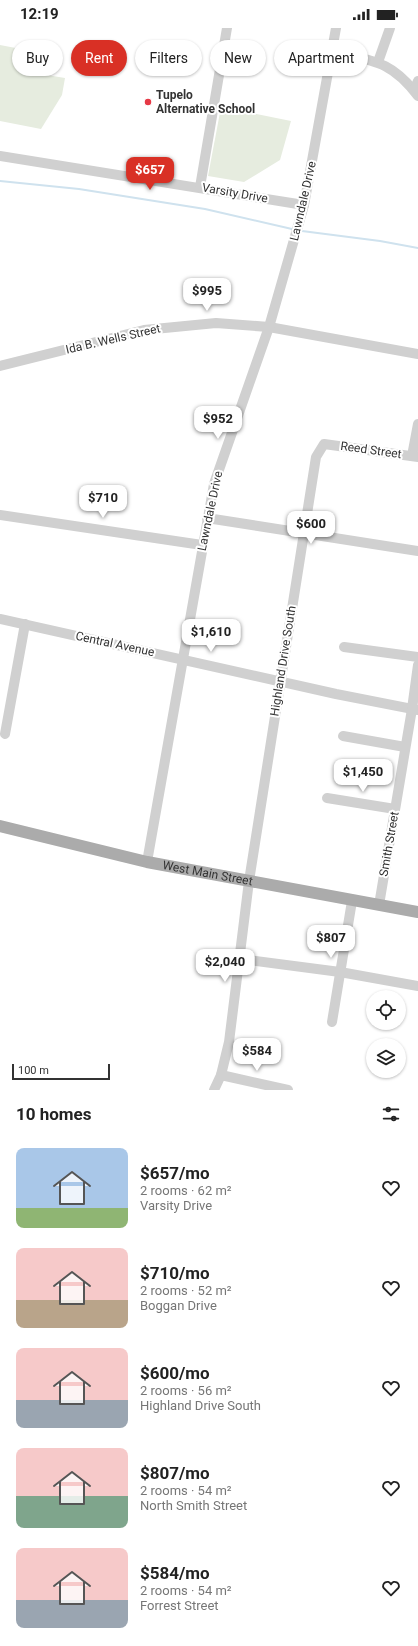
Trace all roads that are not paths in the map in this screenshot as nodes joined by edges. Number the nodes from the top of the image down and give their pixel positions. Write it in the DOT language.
graph roads {
  1 [pos="227,28"];
  2 [pos="336,28"];
  3 [pos="390,28"];
  4 [pos="334,40"];
  5 [pos="368,60"];
  6 [pos="378,62"];
  7 [pos="328,76"];
  8 [pos="417,89"];
  9 [pos="0,156"];
  10 [pos="200,187"];
  11 [pos="304,205"];
  12 [pos="269,327"];
  13 [pos="418,354"];
  14 [pos="0,366"];
  15 [pos="418,424"];
  16 [pos="324,444"];
  17 [pos="415,456"];
  18 [pos="0,515"];
  19 [pos="207,518"];
  20 [pos="303,533"];
  21 [pos="202,545"];
  22 [pos="418,551"];
  23 [pos="0,618"];
  24 [pos="25,624"];
  25 [pos="344,647"];
  26 [pos="418,657"];
  27 [pos="183,658"];
  28 [pos="418,665"];
  29 [pos="280,680"];
  30 [pos="415,710"];
  31 [pos="4,734"];
  32 [pos="343,736"];
  33 [pos="405,747"];
  34 [pos="327,798"];
  35 [pos="395,809"];
  36 [pos="0,826"];
  37 [pos="147,862"];
  38 [pos="249,881"];
  39 [pos="352,901"];
  40 [pos="379,905"];
  41 [pos="418,912"];
  42 [pos="240,959"];
  43 [pos="340,972"];
  44 [pos="418,986"];
  45 [pos="332,1022"];
  46 [pos="221,1075"];
  47 [pos="214,1090"];
  48 [pos="288,1090"];
  1 -- 10 [label="street"];
  2 -- 4 [label="street, Lawndale Drive"];
  3 -- 6 [label="street"];
  5 -- 6 [label="street"];
  6 -- 8 [label="street"];
  7 -- 11 [label="street, Lawndale Drive"];
  9 -- 10 [label="street, Varsity Drive"];
  10 -- 11 [label="street, Varsity Drive"];
  11 -- 12 [label="street, Lawndale Drive"];
  12 -- 13 [label="street, Ida B. Wells Street"];
  12 -- 14 [label="street, Ida B. Wells Street"];
  12 -- 19 [label="street, Lawndale Drive"];
  15 -- 17 [label="street"];
  16 -- 17 [label="street, Reed Street"];
  16 -- 20 [label="street, Highland Drive South"];
  18 -- 21 [label="street"];
  19 -- 20 [label="street"];
  19 -- 21 [label="street, Lawndale Drive"];
  20 -- 22 [label="street"];
  20 -- 29 [label="street, Highland Drive South"];
  21 -- 27 [label="street, Lawndale Drive"];
  23 -- 24 [label="street, Central Avenue"];
  24 -- 27 [label="street, Central Avenue"];
  24 -- 31 [label="street"];
  25 -- 26 [label="street"];
  27 -- 29 [label="street, Central Avenue"];
  27 -- 37 [label="street, Lawndale Drive"];
  28 -- 30 [label="street, Smith Street"];
  29 -- 30 [label="street, Central Avenue"];
  29 -- 38 [label="street, Highland Drive South"];
  30 -- 33 [label="street, Smith Street"];
  32 -- 33 [label="street"];
  33 -- 35 [label="street, Smith Street"];
  34 -- 35 [label="street"];
  35 -- 40 [label="street, Smith Street"];
  36 -- 37 [label="main road, West Main Street"];
  37 -- 38 [label="main road, West Main Street"];
  38 -- 39 [label="main road, West Main Street"];
  38 -- 42 [label="street, Highland Drive South"];
  39 -- 40 [label="main road, West Main Street"];
  39 -- 43 [label="street"];
  40 -- 41 [label="main road, West Main Street"];
  42 -- 43 [label="street"];
  42 -- 46 [label="street, Highland Drive South"];
  43 -- 44 [label="street"];
  43 -- 45 [label="street"];
  46 -- 47 [label="street, Highland Drive South"];
  46 -- 48 [label="street"];
}
